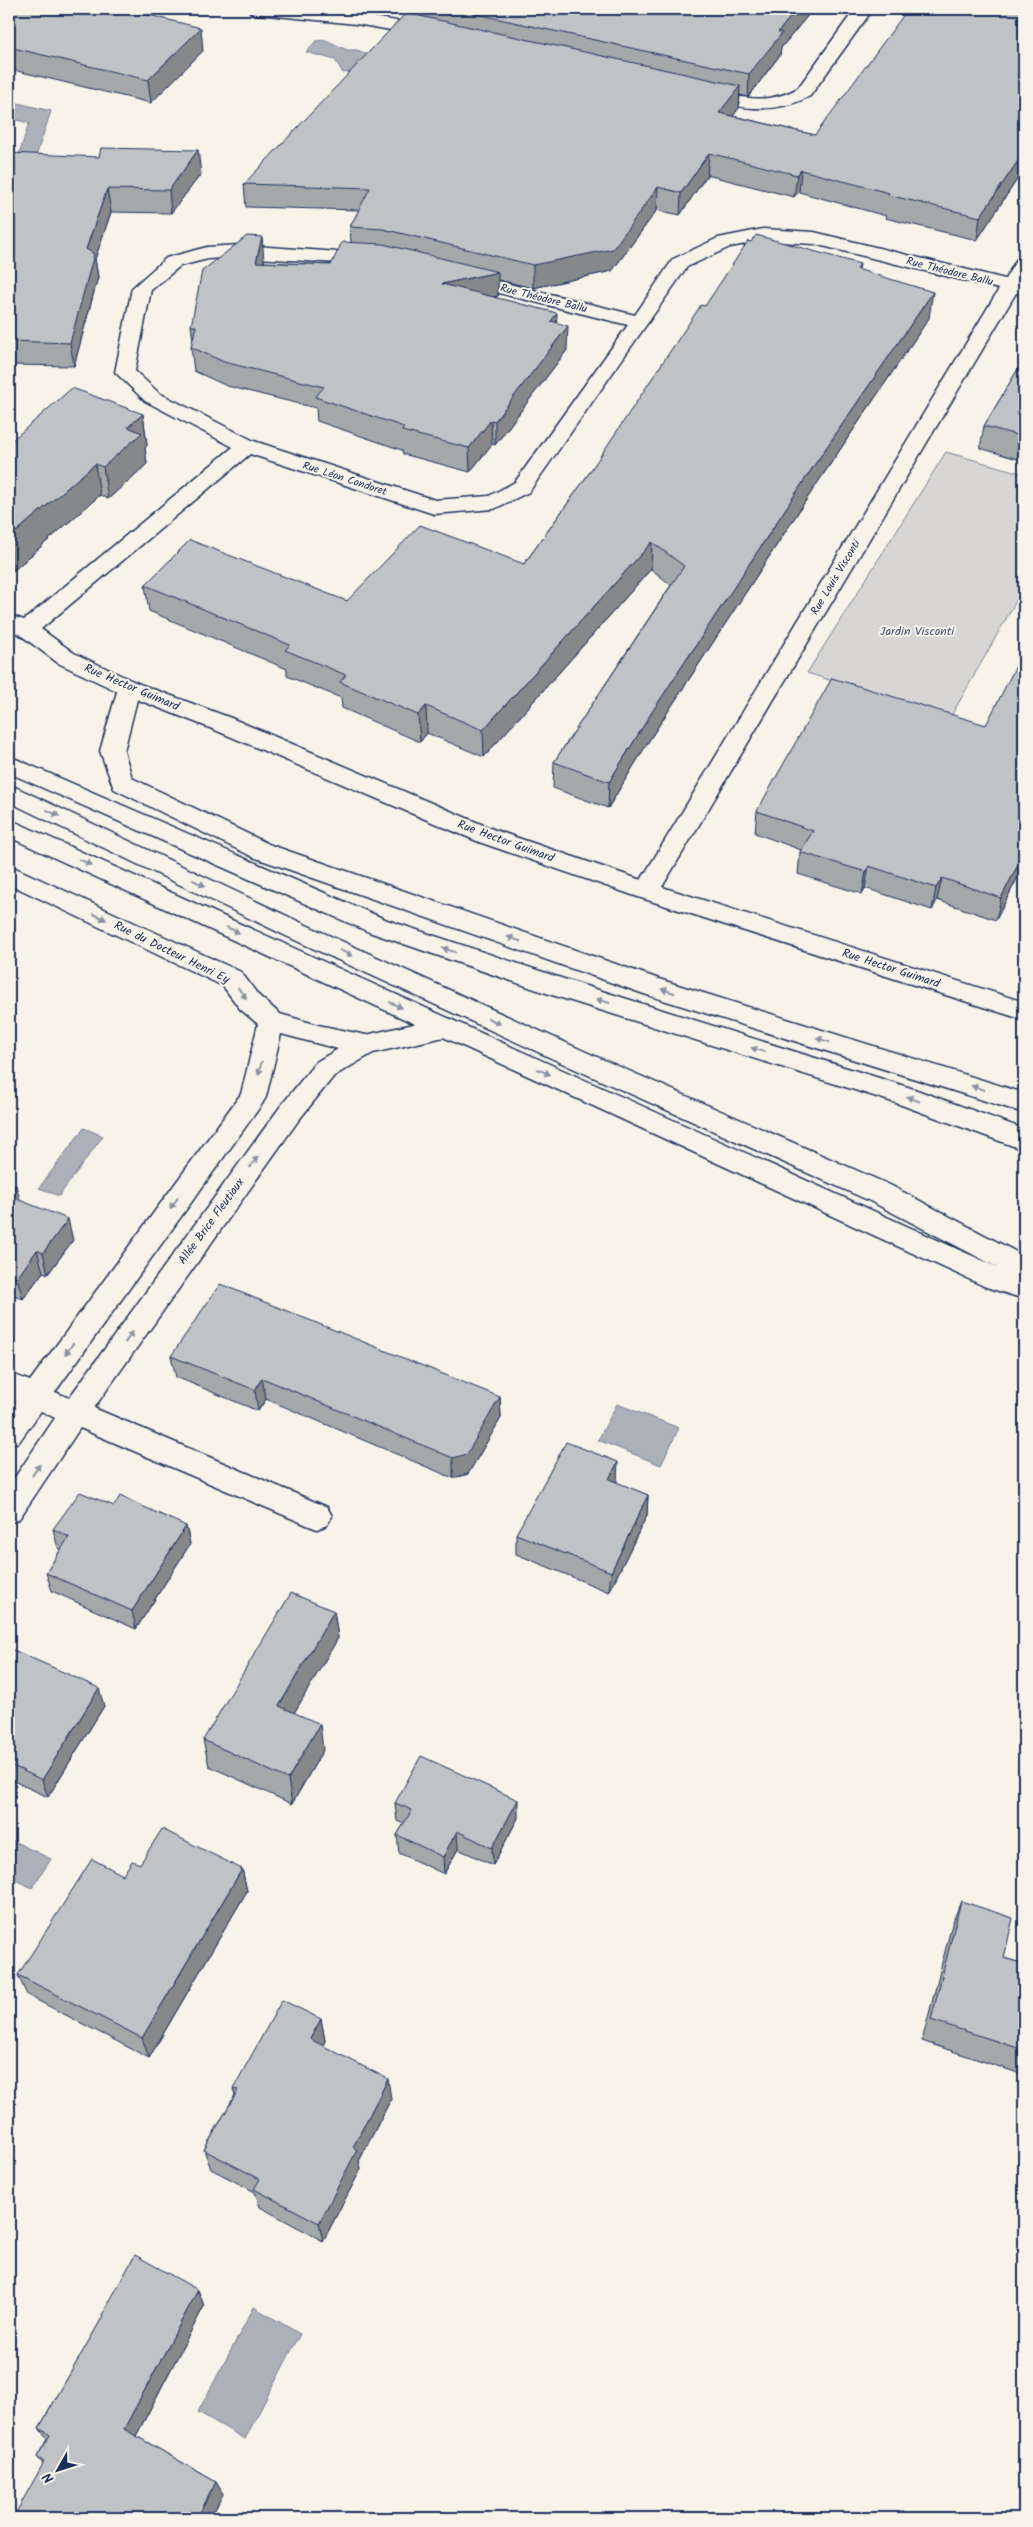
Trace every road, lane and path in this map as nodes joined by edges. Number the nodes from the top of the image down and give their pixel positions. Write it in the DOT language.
graph roads {
  1 [pos="257,9"];
  2 [pos="864,9"];
  3 [pos="444,34"];
  4 [pos="686,89"];
  5 [pos="394,262"];
  6 [pos="1024,264"];
  7 [pos="441,274"];
  8 [pos="1017,287"];
  9 [pos="640,322"];
  10 [pos="247,446"];
  11 [pos="18,625"];
  12 [pos="129,688"];
  13 [pos="9,764"];
  14 [pos="9,792"];
  15 [pos="9,827"];
  16 [pos="9,874"];
  17 [pos="647,891"];
  18 [pos="1024,1011"];
  19 [pos="271,1020"];
  20 [pos="444,1027"];
  21 [pos="366,1045"];
  22 [pos="1024,1103"];
  23 [pos="1024,1140"];
  24 [pos="1024,1272"];
  25 [pos="1024,1288"];
  26 [pos="9,1385"];
  27 [pos="34,1397"];
  28 [pos="74,1414"];
  29 [pos="9,1433"];
  30 [pos="9,1510"];
  31 [pos="317,1516"];
  1 -- 3 [label="street"];
  2 -- 4 [label="street"];
  5 -- 10 [label="street"];
  6 -- 8 [label="street, Rue Louis Visconti"];
  7 -- 9 [label="street, Rue Théodore Ballu"];
  8 -- 9 [label="street, Rue Théodore Ballu"];
  8 -- 17 [label="street, Rue Louis Visconti"];
  9 -- 10 [label="street, Rue Léon Condoret"];
  10 -- 11 [label="street"];
  11 -- 12 [label="street, Rue Hector Guimard"];
  12 -- 17 [label="street, Rue Hector Guimard"];
  22 -- 12 [label="street, one-way"];
  23 -- 13 [label="street, one-way"];
  14 -- 24 [label="street, one-way"];
  15 -- 20 [label="street, one-way"];
  16 -- 19 [label="street, Rue du Docteur Henri Ey, one-way"];
  17 -- 18 [label="street, Rue Hector Guimard"];
  19 -- 21 [label="street, Rue du Docteur Henri Ey"];
  19 -- 27 [label="street, one-way"];
  20 -- 21 [label="street, Rue du Docteur Henri Ey"];
  20 -- 25 [label="street, one-way"];
  28 -- 21 [label="street, Allée Brice Fleutiaux, one-way"];
  26 -- 27 [label="street"];
  27 -- 28 [label="street"];
  27 -- 29 [label="street"];
  30 -- 28 [label="street, Allée Brice Fleutiaux, one-way"];
  28 -- 31 [label="street"];
}
